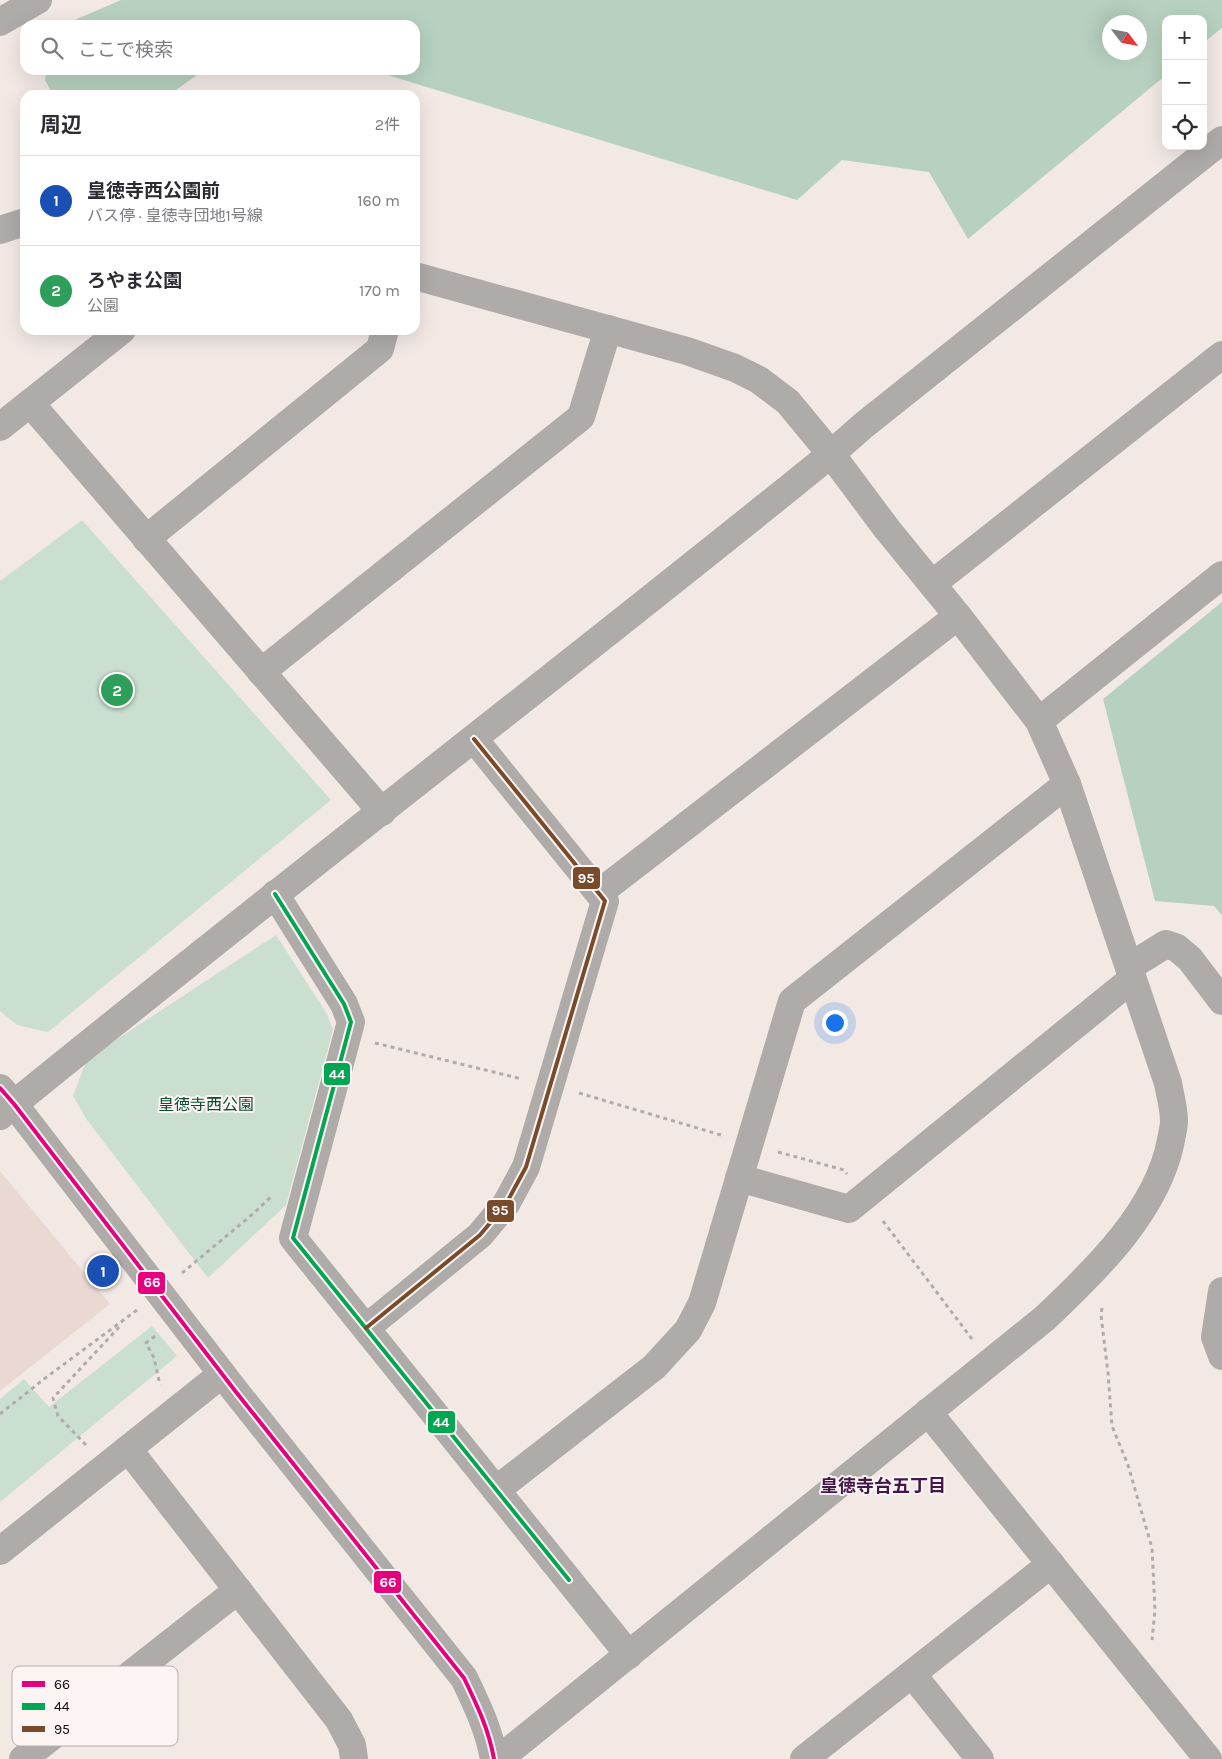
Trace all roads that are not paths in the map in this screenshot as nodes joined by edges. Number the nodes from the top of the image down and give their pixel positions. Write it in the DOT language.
graph roads {
  1 [pos="38,0"];
  2 [pos="0,22"];
  3 [pos="1222,140"];
  4 [pos="20,224"];
  5 [pos="0,230"];
  6 [pos="420,277"];
  7 [pos="608,330"];
  8 [pos="116,335"];
  9 [pos="384,335"];
  10 [pos="1222,355"];
  11 [pos="30,403"];
  12 [pos="0,427"];
  13 [pos="831,454"];
  14 [pos="146,539"];
  15 [pos="1222,575"];
  16 [pos="932,584"];
  17 [pos="958,616"];
  18 [pos="262,672"];
  19 [pos="1039,721"];
  20 [pos="474,739"];
  21 [pos="1067,784"];
  22 [pos="382,812"];
  23 [pos="599,893"];
  24 [pos="275,894"];
  25 [pos="1130,973"];
  26 [pos="1222,1001"];
  27 [pos="5,1103"];
  28 [pos="739,1178"];
  29 [pos="1222,1291"];
  30 [pos="366,1328"];
  31 [pos="1222,1356"];
  32 [pos="222,1374"];
  33 [pos="928,1412"];
  34 [pos="128,1450"];
  35 [pos="496,1490"];
  36 [pos="0,1551"];
  37 [pos="1050,1564"];
  38 [pos="238,1590"];
  39 [pos="629,1655"];
  40 [pos="141,1666"];
  41 [pos="912,1674"];
  42 [pos="40,1746"];
  43 [pos="23,1759"];
  44 [pos="354,1759"];
  45 [pos="494,1759"];
  46 [pos="499,1759"];
  47 [pos="804,1759"];
  48 [pos="980,1759"];
  49 [pos="1208,1759"];
  1 -- 2 [label="street"];
  3 -- 13 [label="street"];
  4 -- 5 [label="street"];
  6 -- 7 [label="street"];
  7 -- 13 [label="street"];
  7 -- 18 [label="street"];
  8 -- 11 [label="street"];
  9 -- 14 [label="street"];
  10 -- 16 [label="street"];
  11 -- 12 [label="street"];
  11 -- 14 [label="street"];
  13 -- 16 [label="street"];
  13 -- 20 [label="street"];
  14 -- 18 [label="street"];
  15 -- 19 [label="street"];
  16 -- 17 [label="street"];
  17 -- 19 [label="street"];
  17 -- 23 [label="street"];
  18 -- 22 [label="street"];
  19 -- 21 [label="street"];
  20 -- 22 [label="street"];
  20 -- 23 [label="street"];
  21 -- 25 [label="street"];
  21 -- 28 [label="street"];
  22 -- 24 [label="street"];
  23 -- 30 [label="street"];
  24 -- 27 [label="street"];
  24 -- 30 [label="street"];
  25 -- 26 [label="street"];
  25 -- 28 [label="street"];
  25 -- 33 [label="street"];
  27 -- 32 [label="street"];
  28 -- 35 [label="street"];
  29 -- 31 [label="street"];
  30 -- 35 [label="street"];
  32 -- 34 [label="street"];
  32 -- 45 [label="street"];
  33 -- 37 [label="street"];
  33 -- 39 [label="street"];
  34 -- 36 [label="street"];
  34 -- 38 [label="street"];
  35 -- 39 [label="street"];
  37 -- 41 [label="street"];
  37 -- 49 [label="street"];
  38 -- 40 [label="street"];
  38 -- 44 [label="street"];
  39 -- 46 [label="street"];
  41 -- 47 [label="street"];
  41 -- 48 [label="street"];
  42 -- 43 [label="street"];
}
